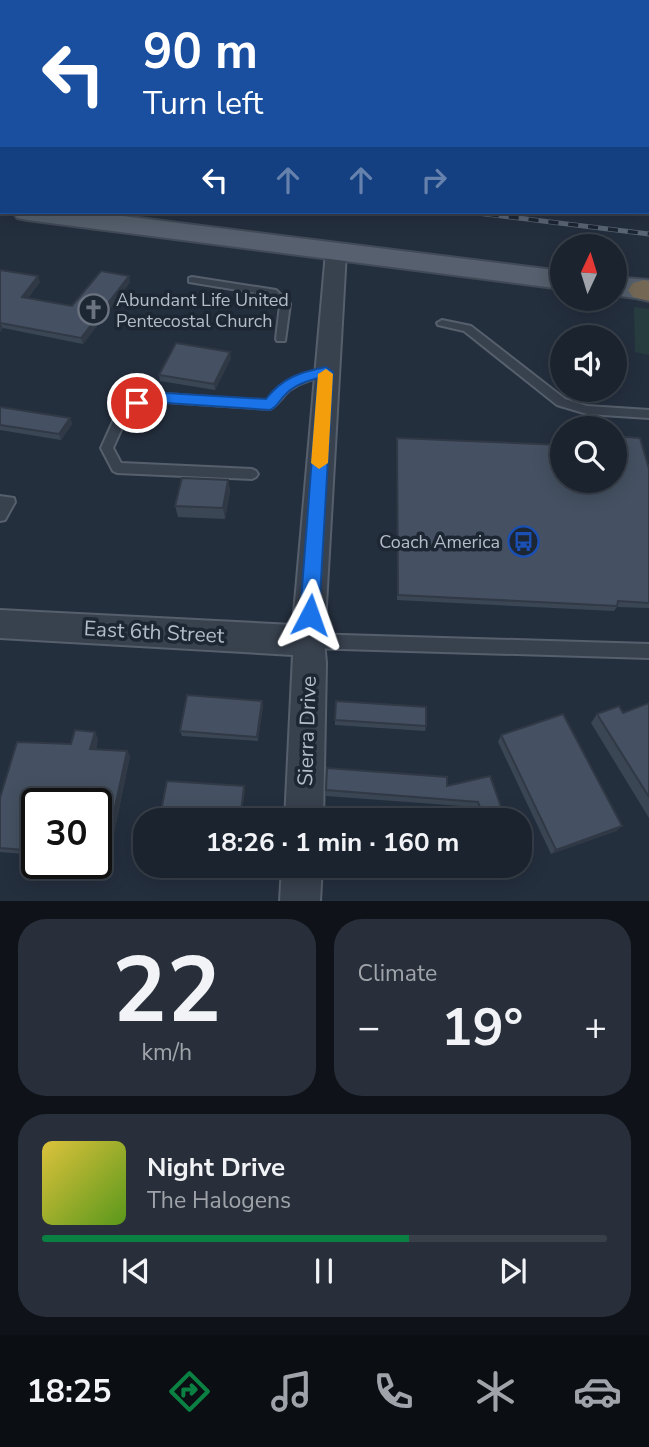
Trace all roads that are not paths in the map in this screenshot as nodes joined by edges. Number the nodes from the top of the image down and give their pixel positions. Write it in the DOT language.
graph roads {
  1 [pos="42,214"];
  2 [pos="336,252"];
  3 [pos="550,279"];
  4 [pos="192,280"];
  5 [pos="442,323"];
  6 [pos="281,339"];
  7 [pos="326,372"];
  8 [pos="649,414"];
  9 [pos="252,474"];
  10 [pos="0,501"];
  11 [pos="0,516"];
  12 [pos="0,624"];
  13 [pos="308,641"];
  14 [pos="649,652"];
  15 [pos="304,808"];
  16 [pos="301,878"];
  17 [pos="300,901"];
  1 -- 2 [label="main road"];
  2 -- 3 [label="main road"];
  2 -- 7 [label="street"];
  4 -- 6 [label="lane"];
  5 -- 8 [label="lane"];
  7 -- 9 [label="lane"];
  7 -- 13 [label="street"];
  10 -- 11 [label="lane"];
  12 -- 13 [label="street, East 6th Street"];
  13 -- 14 [label="lane"];
  13 -- 15 [label="street, Sierra Drive"];
  16 -- 17 [label="street"];
}
